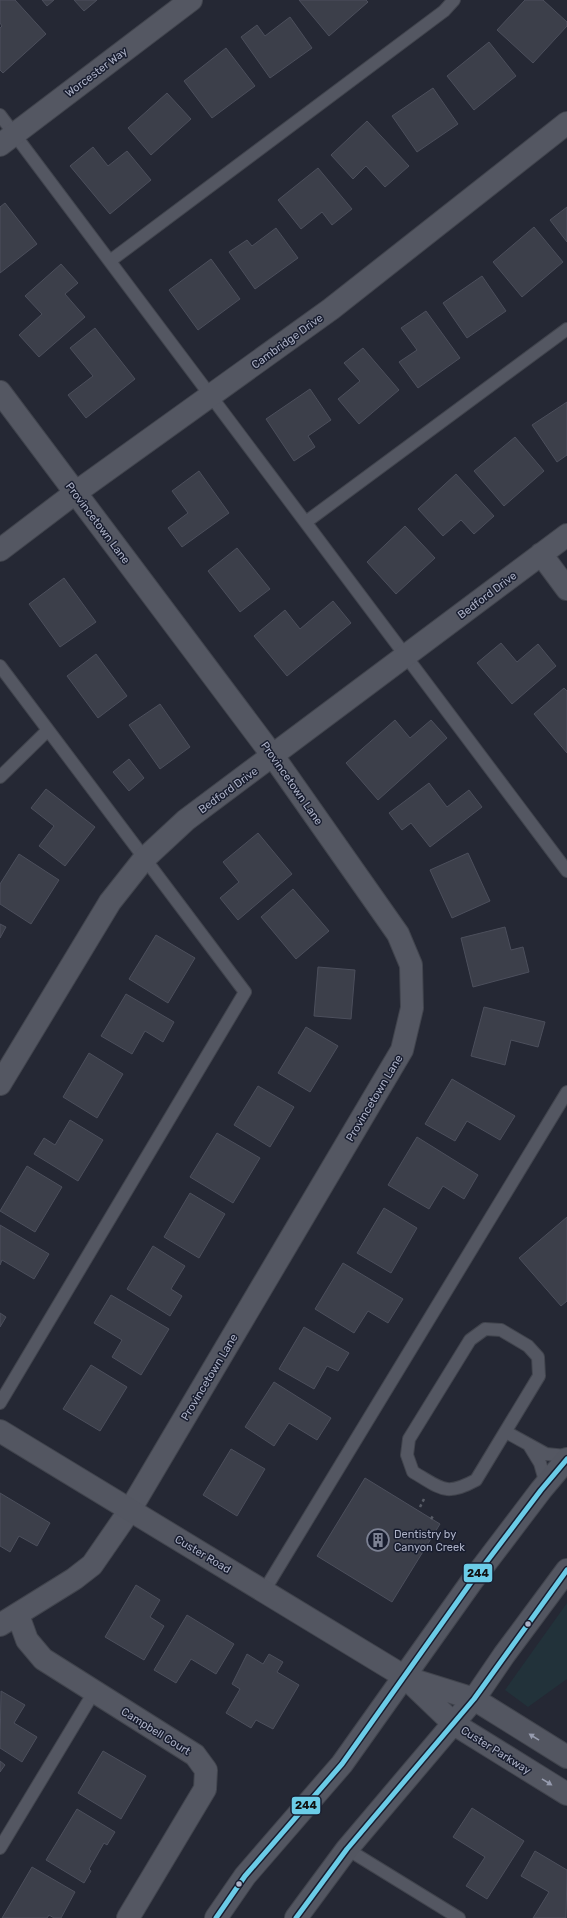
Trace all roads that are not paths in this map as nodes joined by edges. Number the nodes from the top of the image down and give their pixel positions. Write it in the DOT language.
graph roads {
  1 [pos="192,0"];
  2 [pos="454,0"];
  3 [pos="0,115"];
  4 [pos="567,123"];
  5 [pos="7,139"];
  6 [pos="110,261"];
  7 [pos="567,329"];
  8 [pos="0,392"];
  9 [pos="210,395"];
  10 [pos="75,492"];
  11 [pos="306,522"];
  12 [pos="567,535"];
  13 [pos="0,550"];
  14 [pos="541,554"];
  15 [pos="567,588"];
  16 [pos="406,656"];
  17 [pos="0,666"];
  18 [pos="48,730"];
  19 [pos="273,756"];
  20 [pos="0,777"];
  21 [pos="144,859"];
  22 [pos="567,871"];
  23 [pos="0,1084"];
  24 [pos="567,1092"];
  25 [pos="0,1403"];
  26 [pos="0,1431"];
  27 [pos="506,1432"];
  28 [pos="529,1445"];
  29 [pos="567,1456"];
  30 [pos="567,1459"];
  31 [pos="546,1484"];
  32 [pos="130,1510"];
  33 [pos="567,1570"];
  34 [pos="264,1591"];
  35 [pos="9,1620"];
  36 [pos="405,1677"];
  37 [pos="94,1692"];
  38 [pos="474,1700"];
  39 [pos="454,1724"];
  40 [pos="567,1757"];
  41 [pos="567,1794"];
  42 [pos="0,1848"];
  43 [pos="347,1849"];
  44 [pos="128,1918"];
  45 [pos="216,1918"];
  46 [pos="296,1918"];
  47 [pos="459,1918"];
  1 -- 5 [label="street, Worcester Way"];
  2 -- 6 [label="lane"];
  3 -- 5 [label="lane"];
  4 -- 9 [label="street, Cambridge Drive"];
  5 -- 6 [label="lane"];
  6 -- 9 [label="lane"];
  7 -- 11 [label="lane"];
  8 -- 10 [label="street, Provincetown Lane"];
  9 -- 10 [label="street, Cambridge Drive"];
  9 -- 11 [label="lane"];
  10 -- 13 [label="street, Cambridge Drive"];
  10 -- 19 [label="street, Provincetown Lane"];
  11 -- 16 [label="lane"];
  12 -- 14 [label="street, Bedford Drive"];
  14 -- 15 [label="street"];
  14 -- 16 [label="street, Bedford Drive"];
  16 -- 19 [label="street, Bedford Drive"];
  16 -- 22 [label="lane"];
  17 -- 18 [label="lane"];
  18 -- 20 [label="lane"];
  18 -- 21 [label="lane"];
  19 -- 21 [label="street, Bedford Drive"];
  19 -- 32 [label="street, Provincetown Lane"];
  21 -- 23 [label="street, Bedford Drive"];
  21 -- 25 [label="lane"];
  24 -- 34 [label="lane"];
  26 -- 32 [label="main road, Custer Road"];
  27 -- 27 [label="lane"];
  27 -- 28 [label="lane"];
  28 -- 29 [label="lane"];
  28 -- 31 [label="lane"];
  30 -- 31 [label="main road"];
  31 -- 36 [label="main road"];
  32 -- 34 [label="main road, Custer Road"];
  32 -- 35 [label="street, Provincetown Lane"];
  33 -- 38 [label="main road"];
  34 -- 36 [label="main road, Custer Road"];
  35 -- 37 [label="street, Campbell Court"];
  36 -- 38 [label="main road"];
  36 -- 39 [label="main road, Custer Parkway"];
  36 -- 45 [label="main road"];
  37 -- 42 [label="lane"];
  37 -- 44 [label="street, Campbell Court"];
  38 -- 39 [label="main road"];
  40 -- 38 [label="main road, one-way"];
  39 -- 41 [label="main road, Custer Parkway, one-way"];
  39 -- 43 [label="main road"];
  43 -- 46 [label="main road"];
  43 -- 47 [label="lane"];
}
